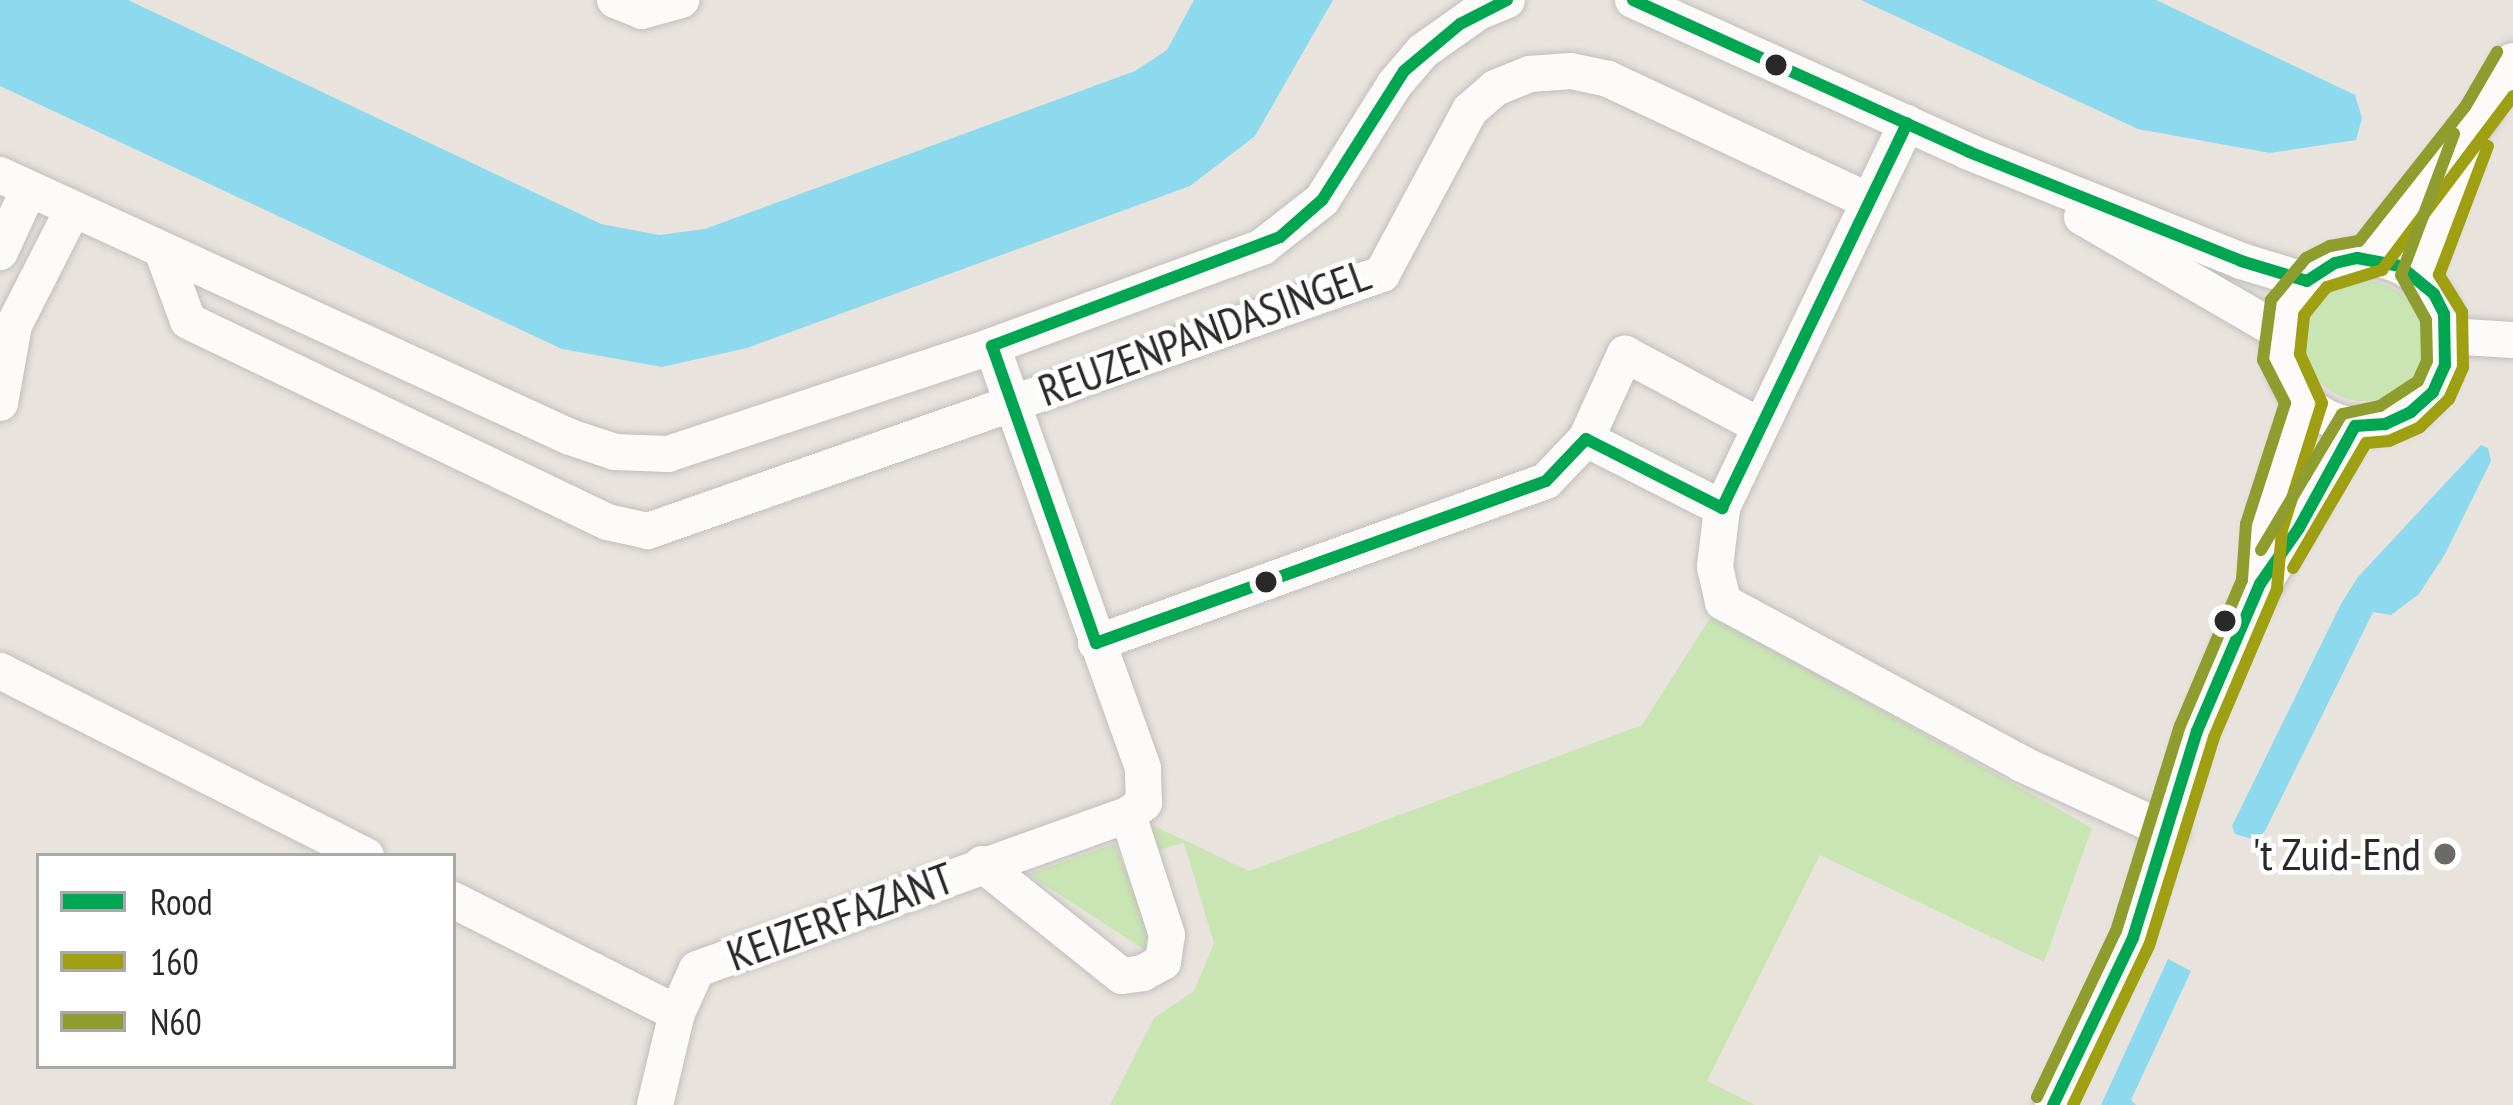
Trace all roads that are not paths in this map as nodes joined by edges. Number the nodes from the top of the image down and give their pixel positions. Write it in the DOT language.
graph roads {
  1 [pos="615,0"];
  2 [pos="681,0"];
  3 [pos="1503,0"];
  4 [pos="1634,0"];
  5 [pos="2513,61"];
  6 [pos="2480,117"];
  7 [pos="1906,123"];
  8 [pos="1970,152"];
  9 [pos="14,182"];
  10 [pos="1868,201"];
  11 [pos="73,211"];
  12 [pos="0,252"];
  13 [pos="163,253"];
  14 [pos="2369,258"];
  15 [pos="2419,278"];
  16 [pos="2307,281"];
  17 [pos="2280,332"];
  18 [pos="2448,336"];
  19 [pos="2513,340"];
  20 [pos="992,346"];
  21 [pos="1012,401"];
  22 [pos="2304,401"];
  23 [pos="0,403"];
  24 [pos="1760,426"];
  25 [pos="2355,426"];
  26 [pos="1586,439"];
  27 [pos="1722,508"];
  28 [pos="2260,584"];
  29 [pos="1096,643"];
  30 [pos="0,671"];
  31 [pos="1128,815"];
  32 [pos="2170,832"];
  33 [pos="360,853"];
  34 [pos="982,864"];
  35 [pos="456,902"];
  36 [pos="677,1013"];
  37 [pos="656,1105"];
  38 [pos="2054,1105"];
  1 -- 2 [label="street"];
  3 -- 20 [label="street, REUZENPANDASINGEL"];
  4 -- 7 [label="street"];
  5 -- 6 [label="street"];
  6 -- 14 [label="street"];
  6 -- 15 [label="street"];
  7 -- 8 [label="street"];
  7 -- 10 [label="street"];
  8 -- 16 [label="street"];
  8 -- 17 [label="street"];
  9 -- 11 [label="street, REUZENPANDASINGEL"];
  9 -- 12 [label="street"];
  10 -- 21 [label="street, REUZENPANDASINGEL"];
  10 -- 24 [label="street"];
  11 -- 13 [label="street, REUZENPANDASINGEL"];
  11 -- 23 [label="street"];
  13 -- 20 [label="street, REUZENPANDASINGEL"];
  13 -- 21 [label="street, REUZENPANDASINGEL"];
  14 -- 15 [label="street"];
  14 -- 16 [label="street"];
  15 -- 18 [label="street"];
  16 -- 17 [label="street"];
  17 -- 22 [label="street"];
  18 -- 19 [label="street"];
  18 -- 25 [label="street"];
  20 -- 21 [label="street, KEIZERFAZANT"];
  21 -- 29 [label="street, KEIZERFAZANT"];
  22 -- 25 [label="street"];
  22 -- 28 [label="street"];
  24 -- 26 [label="street"];
  24 -- 27 [label="street"];
  25 -- 28 [label="street"];
  26 -- 27 [label="street"];
  26 -- 29 [label="street"];
  27 -- 32 [label="street"];
  28 -- 32 [label="street"];
  29 -- 31 [label="street, KEIZERFAZANT"];
  30 -- 33 [label="street"];
  31 -- 34 [label="street, KEIZERFAZANT"];
  31 -- 34 [label="street, KEIZERFAZANT"];
  32 -- 38 [label="street"];
  34 -- 36 [label="street, KEIZERFAZANT"];
  35 -- 36 [label="street"];
  36 -- 37 [label="street, KEIZERFAZANT"];
}
